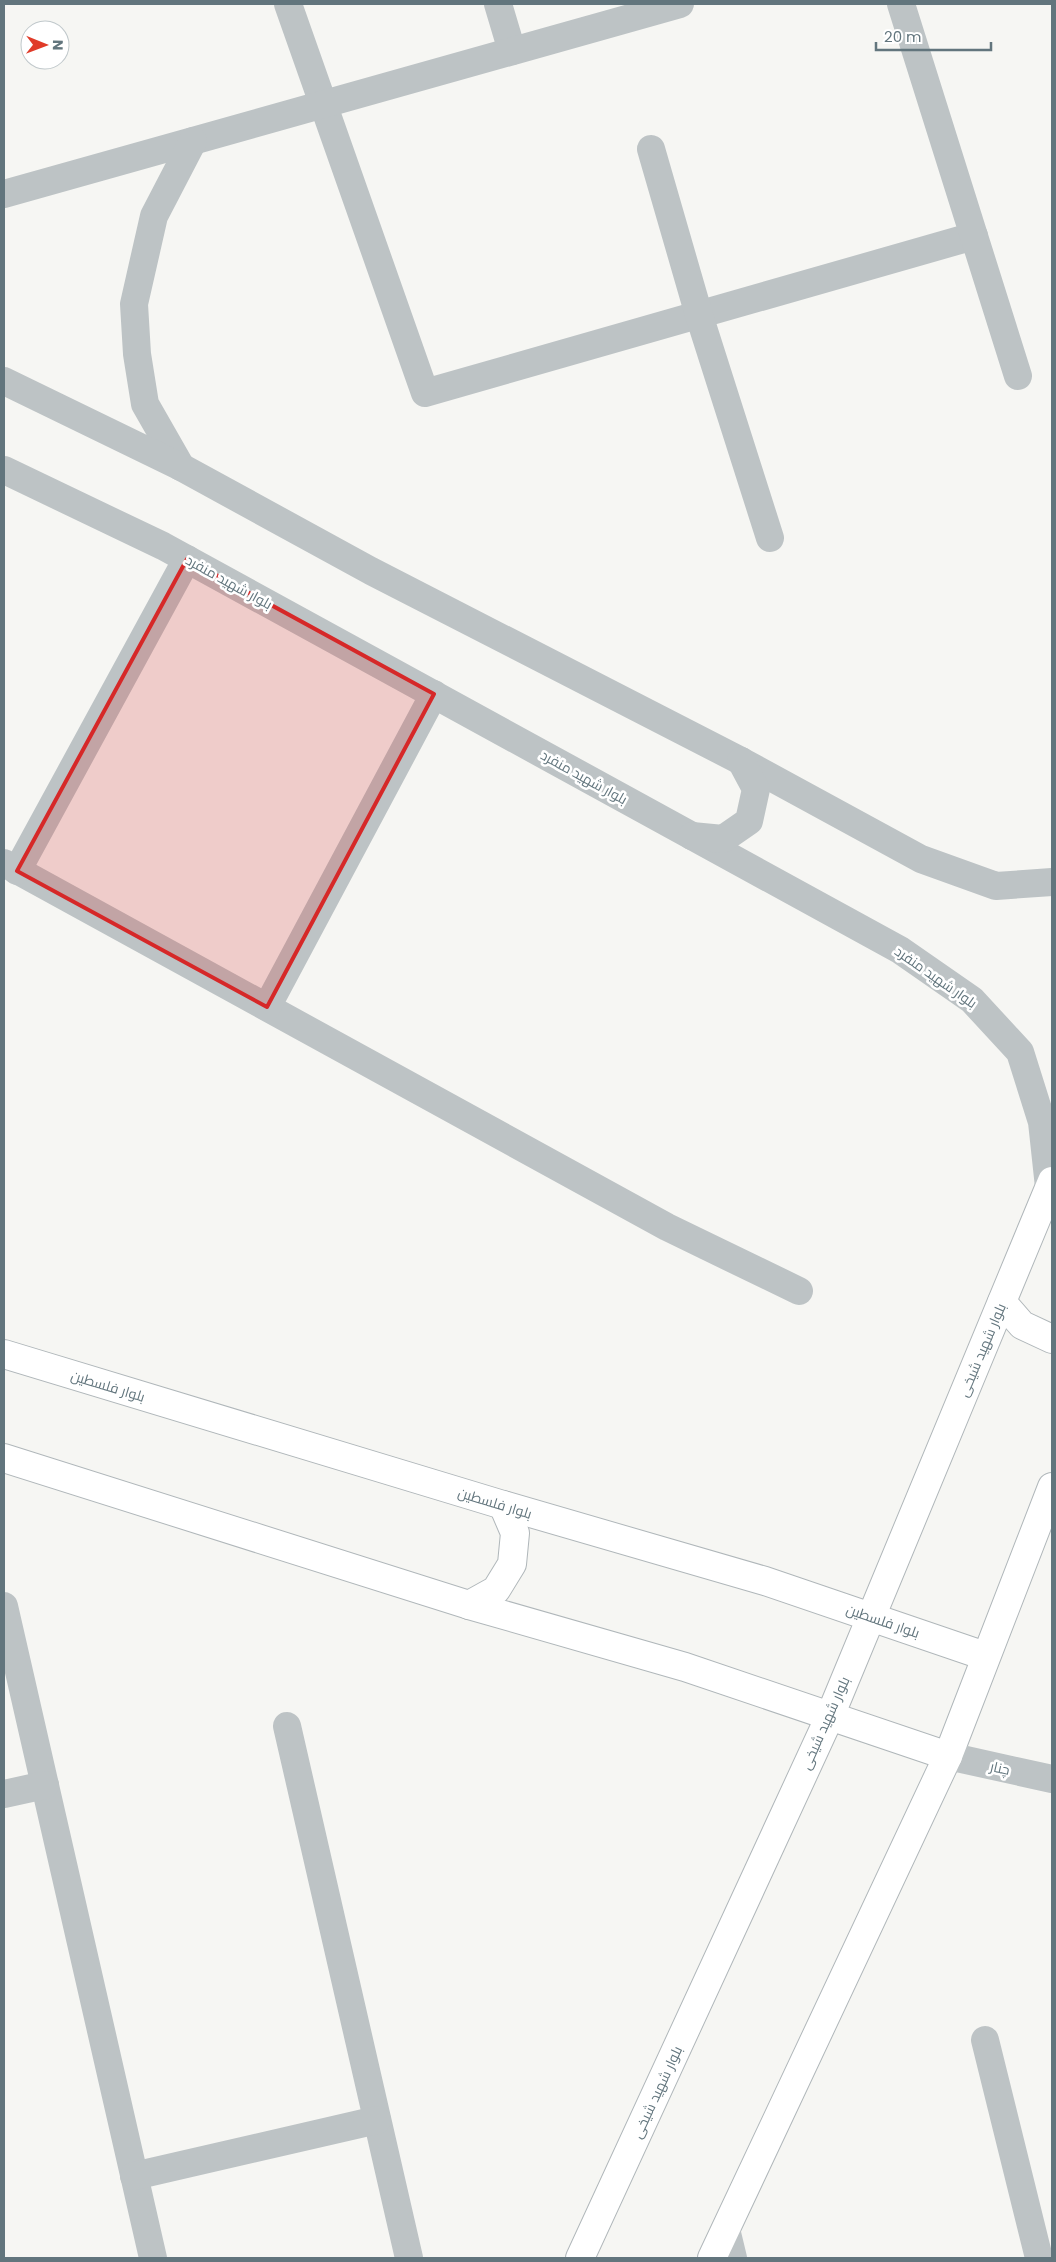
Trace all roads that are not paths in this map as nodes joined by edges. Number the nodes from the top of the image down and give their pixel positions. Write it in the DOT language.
graph roads {
  1 [pos="288,4"];
  2 [pos="498,4"];
  3 [pos="680,4"];
  4 [pos="901,4"];
  5 [pos="512,51"];
  6 [pos="324,104"];
  7 [pos="193,141"];
  8 [pos="651,149"];
  9 [pos="4,194"];
  10 [pos="974,236"];
  11 [pos="699,314"];
  12 [pos="1018,376"];
  13 [pos="4,381"];
  14 [pos="181,467"];
  15 [pos="4,470"];
  16 [pos="770,538"];
  17 [pos="187,559"];
  18 [pos="434,694"];
  19 [pos="740,761"];
  20 [pos="691,836"];
  21 [pos="10,867"];
  22 [pos="1052,882"];
  23 [pos="267,1007"];
  24 [pos="1051,1184"];
  25 [pos="799,1291"];
  26 [pos="1002,1302"];
  27 [pos="1052,1339"];
  28 [pos="4,1354"];
  29 [pos="4,1458"];
  30 [pos="1052,1487"];
  31 [pos="503,1505"];
  32 [pos="469,1605"];
  33 [pos="4,1606"];
  34 [pos="870,1617"];
  35 [pos="985,1656"];
  36 [pos="830,1716"];
  37 [pos="287,1726"];
  38 [pos="948,1756"];
  39 [pos="1052,1779"];
  40 [pos="45,1785"];
  41 [pos="4,1794"];
  42 [pos="986,2040"];
  43 [pos="378,2120"];
  44 [pos="134,2176"];
  45 [pos="726,2229"];
  46 [pos="153,2258"];
  47 [pos="409,2258"];
  48 [pos="580,2258"];
  49 [pos="712,2258"];
  50 [pos="733,2258"];
  51 [pos="1039,2258"];
  1 -- 6 [label="street"];
  2 -- 5 [label="street"];
  3 -- 5 [label="street"];
  4 -- 10 [label="street"];
  5 -- 6 [label="street"];
  6 -- 7 [label="street"];
  6 -- 11 [label="street"];
  7 -- 9 [label="street"];
  7 -- 14 [label="street"];
  8 -- 11 [label="street"];
  10 -- 11 [label="street"];
  10 -- 12 [label="street"];
  11 -- 16 [label="street"];
  13 -- 14 [label="street"];
  14 -- 19 [label="street"];
  15 -- 17 [label="street, بلوار شهید منفرد"];
  17 -- 18 [label="street, بلوار شهید منفرد"];
  17 -- 21 [label="street"];
  18 -- 20 [label="street, بلوار شهید منفرد"];
  18 -- 23 [label="street"];
  19 -- 20 [label="street"];
  19 -- 22 [label="street"];
  20 -- 24 [label="street, بلوار شهید منفرد"];
  21 -- 23 [label="street"];
  23 -- 25 [label="street"];
  24 -- 26 [label="main road, بلوار شهید شیخی"];
  26 -- 27 [label="main road"];
  26 -- 34 [label="main road, بلوار شهید شیخی"];
  28 -- 31 [label="main road, بلوار فلسطین"];
  29 -- 32 [label="main road"];
  30 -- 35 [label="main road"];
  31 -- 32 [label="main road"];
  31 -- 34 [label="main road, بلوار فلسطین"];
  32 -- 36 [label="main road"];
  33 -- 40 [label="street"];
  34 -- 35 [label="main road, بلوار فلسطین"];
  34 -- 36 [label="main road, بلوار شهید شیخی"];
  35 -- 38 [label="main road"];
  36 -- 38 [label="main road"];
  36 -- 48 [label="main road, بلوار شهید شیخی"];
  37 -- 43 [label="street"];
  38 -- 39 [label="street, چنار"];
  38 -- 45 [label="main road"];
  40 -- 41 [label="street"];
  40 -- 44 [label="street"];
  42 -- 51 [label="street"];
  43 -- 44 [label="street"];
  43 -- 47 [label="street"];
  44 -- 46 [label="street"];
  45 -- 49 [label="main road"];
  45 -- 50 [label="street"];
}
